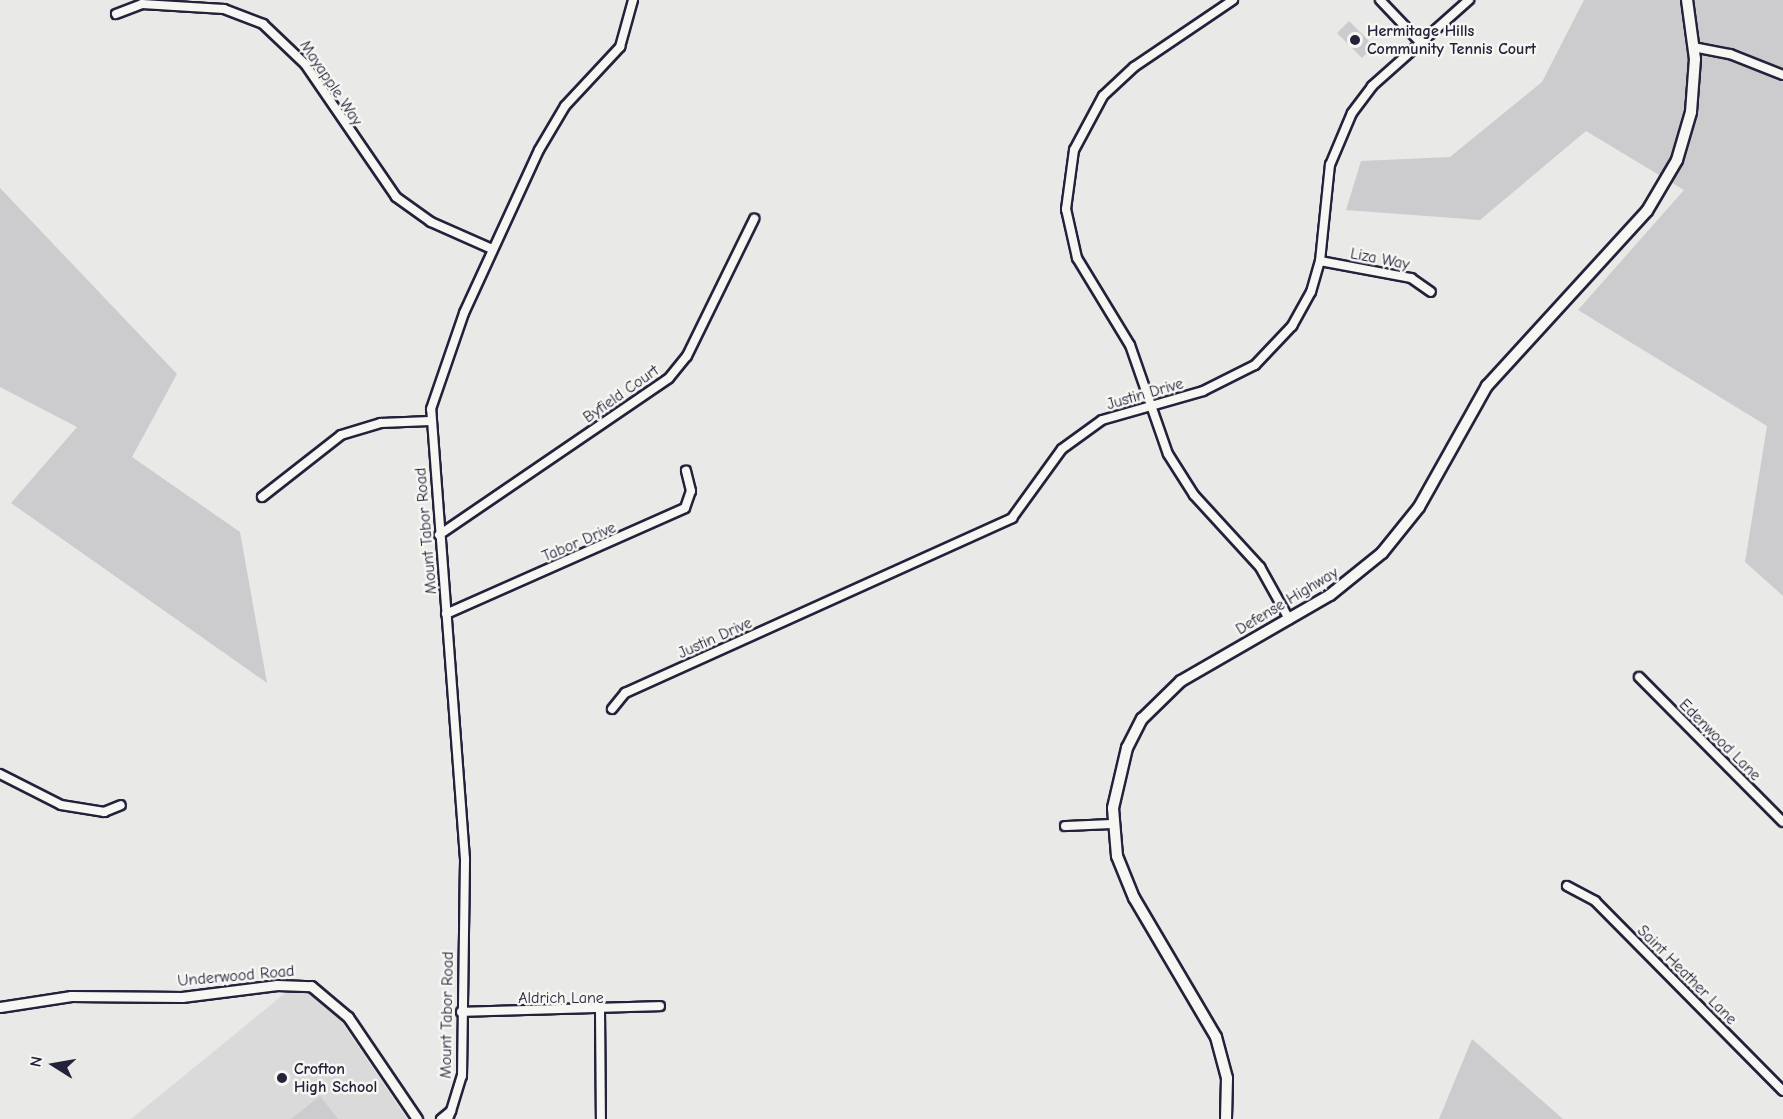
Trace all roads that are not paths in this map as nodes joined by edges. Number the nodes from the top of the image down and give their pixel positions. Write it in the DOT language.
graph roads {
  1 [pos="633,0"];
  2 [pos="1233,0"];
  3 [pos="1380,0"];
  4 [pos="1469,0"];
  5 [pos="1687,0"];
  6 [pos="224,4"];
  7 [pos="116,14"];
  8 [pos="1421,43"];
  9 [pos="1694,47"];
  10 [pos="1783,75"];
  11 [pos="754,219"];
  12 [pos="492,249"];
  13 [pos="1320,261"];
  14 [pos="1431,292"];
  15 [pos="1150,404"];
  16 [pos="430,421"];
  17 [pos="686,471"];
  18 [pos="262,496"];
  19 [pos="439,535"];
  20 [pos="446,614"];
  21 [pos="1289,619"];
  22 [pos="1639,677"];
  23 [pos="612,709"];
  24 [pos="0,774"];
  25 [pos="121,805"];
  26 [pos="1783,822"];
  27 [pos="1113,824"];
  28 [pos="1065,826"];
  29 [pos="1567,886"];
  30 [pos="660,1006"];
  31 [pos="0,1007"];
  32 [pos="600,1011"];
  33 [pos="461,1012"];
  34 [pos="1783,1091"];
  35 [pos="416,1115"];
  36 [pos="449,1115"];
  37 [pos="425,1119"];
  38 [pos="441,1119"];
  39 [pos="601,1119"];
  40 [pos="1226,1119"];
  1 -- 12 [label="street, Mount Tabor Road"];
  2 -- 15 [label="street"];
  3 -- 8 [label="street"];
  4 -- 8 [label="street, Justin Drive"];
  5 -- 9 [label="main road, Defense Highway"];
  6 -- 7 [label="street, Mayapple Way"];
  6 -- 12 [label="street, Mayapple Way"];
  8 -- 13 [label="street, Justin Drive"];
  9 -- 10 [label="street"];
  9 -- 21 [label="main road, Defense Highway"];
  11 -- 19 [label="street, Byfield Court"];
  12 -- 16 [label="street, Mount Tabor Road"];
  13 -- 14 [label="street, Liza Way"];
  13 -- 15 [label="street, Justin Drive"];
  15 -- 21 [label="street"];
  15 -- 23 [label="street, Justin Drive"];
  16 -- 18 [label="street"];
  16 -- 19 [label="street, Mount Tabor Road"];
  17 -- 20 [label="street, Tabor Drive"];
  19 -- 20 [label="street, Mount Tabor Road"];
  20 -- 33 [label="street, Mount Tabor Road"];
  21 -- 27 [label="main road, Defense Highway"];
  22 -- 26 [label="street, Edenwood Lane"];
  24 -- 25 [label="street"];
  27 -- 28 [label="street"];
  27 -- 40 [label="main road, Defense Highway"];
  29 -- 34 [label="street, Saint Heather Lane"];
  30 -- 32 [label="street, Aldrich Lane"];
  31 -- 35 [label="street, Underwood Road"];
  32 -- 33 [label="street, Aldrich Lane"];
  32 -- 39 [label="street"];
  33 -- 36 [label="street, Mount Tabor Road"];
  35 -- 37 [label="street, Underwood Road"];
  36 -- 38 [label="street, Mount Tabor Road"];
}
